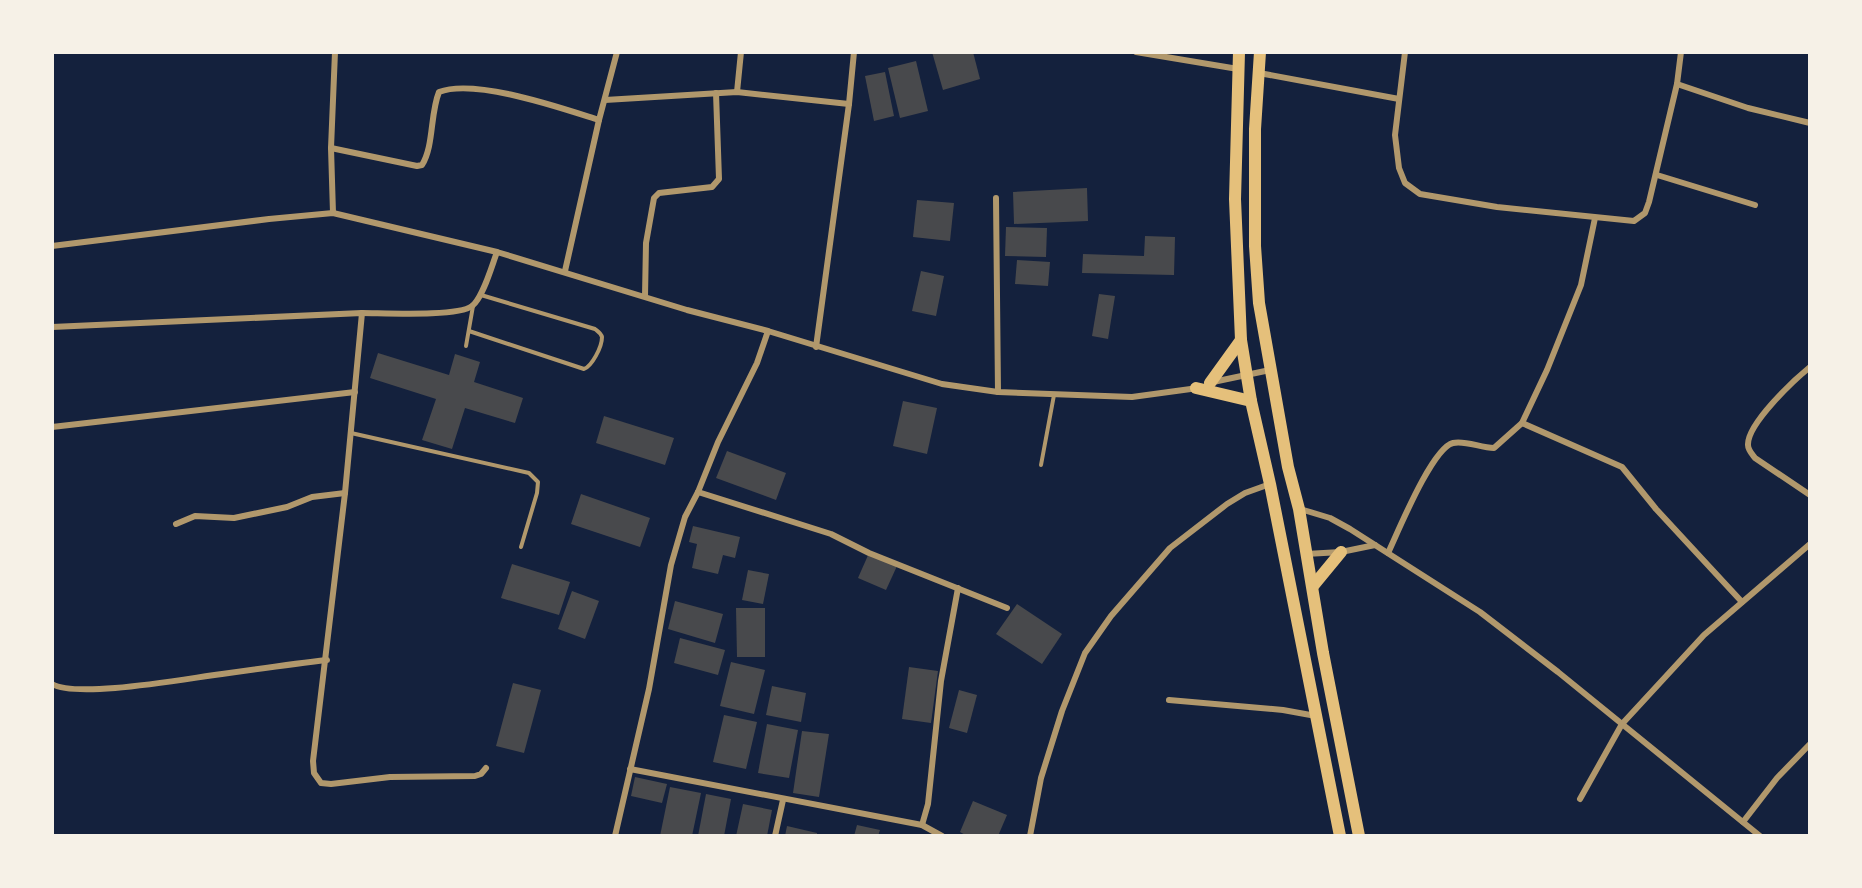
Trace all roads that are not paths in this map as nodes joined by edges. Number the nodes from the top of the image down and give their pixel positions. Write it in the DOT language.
graph roads {
  1 [pos="334,52"];
  2 [pos="616,52"];
  3 [pos="741,52"];
  4 [pos="854,52"];
  5 [pos="1136,52"];
  6 [pos="1239,52"];
  7 [pos="1260,52"];
  8 [pos="1406,52"];
  9 [pos="1681,52"];
  10 [pos="1238,69"];
  11 [pos="1259,74"];
  12 [pos="1677,84"];
  13 [pos="716,93"];
  14 [pos="737,93"];
  15 [pos="1399,99"];
  16 [pos="605,100"];
  17 [pos="849,104"];
  18 [pos="599,120"];
  19 [pos="1809,123"];
  20 [pos="331,148"];
  21 [pos="1657,175"];
  22 [pos="996,198"];
  23 [pos="1755,205"];
  24 [pos="333,213"];
  25 [pos="1595,218"];
  26 [pos="52,246"];
  27 [pos="497,252"];
  28 [pos="565,271"];
  29 [pos="480,294"];
  30 [pos="645,296"];
  31 [pos="473,306"];
  32 [pos="362,313"];
  33 [pos="52,327"];
  34 [pos="469,331"];
  35 [pos="768,331"];
  36 [pos="1241,340"];
  37 [pos="466,346"];
  38 [pos="816,346"];
  39 [pos="1809,367"];
  40 [pos="1270,370"];
  41 [pos="1247,375"];
  42 [pos="1210,382"];
  43 [pos="1196,388"];
  44 [pos="355,392"];
  45 [pos="998,392"];
  46 [pos="1054,394"];
  47 [pos="1251,401"];
  48 [pos="1522,423"];
  49 [pos="52,427"];
  50 [pos="351,433"];
  51 [pos="1041,465"];
  52 [pos="1270,484"];
  53 [pos="698,492"];
  54 [pos="345,493"];
  55 [pos="1809,495"];
  56 [pos="1299,509"];
  57 [pos="176,524"];
  58 [pos="1809,544"];
  59 [pos="1375,545"];
  60 [pos="521,547"];
  61 [pos="1341,552"];
  62 [pos="1388,553"];
  63 [pos="1306,554"];
  64 [pos="1312,586"];
  65 [pos="958,588"];
  66 [pos="1742,603"];
  67 [pos="1006,608"];
  68 [pos="327,660"];
  69 [pos="52,684"];
  70 [pos="1169,700"];
  71 [pos="1316,716"];
  72 [pos="1622,724"];
  73 [pos="1809,744"];
  74 [pos="486,768"];
  75 [pos="630,769"];
  76 [pos="1580,799"];
  77 [pos="783,800"];
  78 [pos="1743,822"];
  79 [pos="921,825"];
  80 [pos="615,836"];
  81 [pos="775,836"];
  82 [pos="942,836"];
  83 [pos="1030,836"];
  84 [pos="1340,836"];
  85 [pos="1359,836"];
  86 [pos="1760,836"];
  1 -- 20 [label="street"];
  2 -- 16 [label="street"];
  3 -- 14 [label="street"];
  4 -- 17 [label="street"];
  5 -- 10 [label="street"];
  6 -- 10 [label="main road"];
  7 -- 11 [label="main road"];
  8 -- 15 [label="street"];
  9 -- 12 [label="street"];
  10 -- 36 [label="main road"];
  11 -- 15 [label="street"];
  11 -- 40 [label="main road"];
  12 -- 19 [label="street"];
  12 -- 21 [label="street"];
  13 -- 14 [label="street"];
  13 -- 16 [label="street"];
  13 -- 30 [label="street"];
  14 -- 17 [label="street"];
  15 -- 25 [label="street"];
  16 -- 18 [label="street"];
  17 -- 38 [label="street"];
  18 -- 20 [label="street"];
  18 -- 28 [label="street"];
  20 -- 24 [label="street"];
  21 -- 23 [label="street"];
  21 -- 25 [label="street"];
  22 -- 45 [label="street"];
  24 -- 26 [label="street"];
  24 -- 27 [label="street"];
  25 -- 48 [label="street"];
  27 -- 28 [label="street"];
  27 -- 29 [label="street"];
  28 -- 30 [label="street"];
  29 -- 31 [label="street"];
  29 -- 34 [label="lane"];
  30 -- 35 [label="street"];
  31 -- 32 [label="street"];
  31 -- 34 [label="lane"];
  32 -- 33 [label="street"];
  32 -- 44 [label="street"];
  34 -- 37 [label="lane"];
  35 -- 38 [label="street"];
  35 -- 53 [label="street"];
  36 -- 41 [label="main road"];
  36 -- 42 [label="main road"];
  38 -- 45 [label="street"];
  39 -- 55 [label="street"];
  40 -- 41 [label="street"];
  40 -- 56 [label="main road"];
  41 -- 42 [label="street"];
  41 -- 47 [label="main road"];
  42 -- 43 [label="street"];
  43 -- 46 [label="street"];
  43 -- 47 [label="main road"];
  44 -- 49 [label="street"];
  44 -- 50 [label="street"];
  45 -- 46 [label="street"];
  46 -- 51 [label="lane"];
  47 -- 52 [label="main road"];
  48 -- 62 [label="street"];
  48 -- 66 [label="street"];
  50 -- 54 [label="street"];
  50 -- 60 [label="lane"];
  52 -- 71 [label="main road"];
  52 -- 83 [label="street"];
  53 -- 65 [label="street"];
  53 -- 75 [label="street"];
  54 -- 57 [label="street"];
  54 -- 68 [label="street"];
  56 -- 59 [label="street"];
  56 -- 63 [label="main road"];
  58 -- 66 [label="street"];
  59 -- 61 [label="street"];
  59 -- 62 [label="street"];
  61 -- 63 [label="street"];
  61 -- 64 [label="main road"];
  62 -- 72 [label="street"];
  63 -- 64 [label="main road"];
  64 -- 85 [label="main road"];
  65 -- 67 [label="street"];
  65 -- 79 [label="street"];
  66 -- 72 [label="street"];
  68 -- 69 [label="street"];
  68 -- 74 [label="street"];
  70 -- 71 [label="street"];
  71 -- 84 [label="main road"];
  72 -- 76 [label="street"];
  72 -- 78 [label="street"];
  73 -- 78 [label="street"];
  75 -- 77 [label="street"];
  75 -- 80 [label="street"];
  77 -- 79 [label="street"];
  77 -- 81 [label="street"];
  78 -- 86 [label="street"];
  79 -- 82 [label="street"];
}
